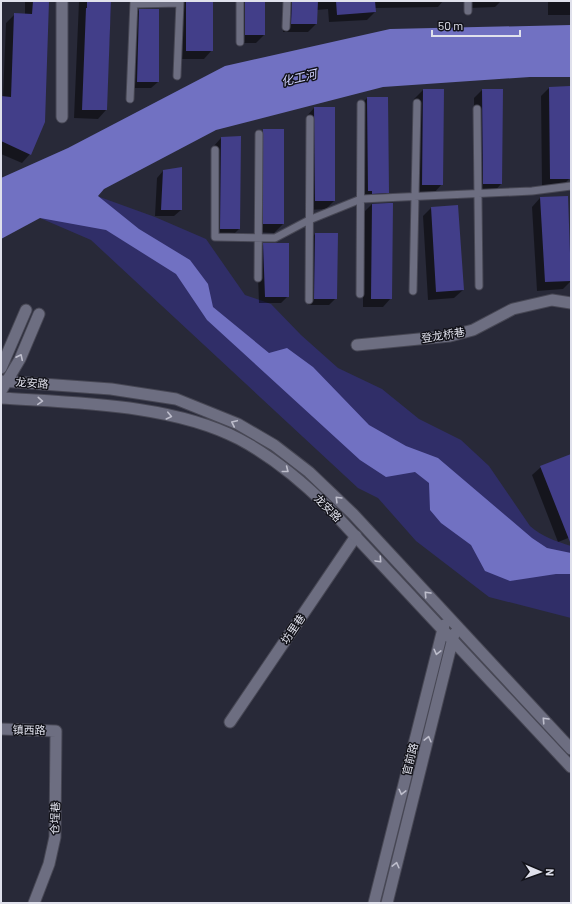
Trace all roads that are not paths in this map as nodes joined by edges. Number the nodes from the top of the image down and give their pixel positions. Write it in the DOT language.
graph roads {
  1 [pos="62,1"];
  2 [pos="240,1"];
  3 [pos="287,1"];
  4 [pos="468,1"];
  5 [pos="180,2"];
  6 [pos="134,3"];
  7 [pos="468,11"];
  8 [pos="286,28"];
  9 [pos="240,42"];
  10 [pos="177,76"];
  11 [pos="130,99"];
  12 [pos="417,103"];
  13 [pos="361,104"];
  14 [pos="477,109"];
  15 [pos="62,117"];
  16 [pos="310,119"];
  17 [pos="259,134"];
  18 [pos="215,150"];
  19 [pos="571,186"];
  20 [pos="478,193"];
  21 [pos="415,196"];
  22 [pos="361,198"];
  23 [pos="308,220"];
  24 [pos="258,238"];
  25 [pos="258,278"];
  26 [pos="479,286"];
  27 [pos="413,291"];
  28 [pos="360,294"];
  29 [pos="309,300"];
  30 [pos="571,303"];
  31 [pos="26,310"];
  32 [pos="39,314"];
  33 [pos="357,345"];
  34 [pos="1,368"];
  35 [pos="3,385"];
  36 [pos="1,398"];
  37 [pos="356,536"];
  38 [pos="446,614"];
  39 [pos="456,625"];
  40 [pos="443,629"];
  41 [pos="452,640"];
  42 [pos="230,722"];
  43 [pos="1,729"];
  44 [pos="56,731"];
  45 [pos="571,749"];
  46 [pos="571,767"];
  47 [pos="34,903"];
  48 [pos="374,903"];
  49 [pos="386,903"];
  1 -- 15 [label="main road"];
  2 -- 9 [label="lane"];
  3 -- 8 [label="lane"];
  4 -- 7 [label="lane"];
  5 -- 6 [label="lane"];
  5 -- 10 [label="lane"];
  6 -- 11 [label="lane"];
  12 -- 21 [label="lane"];
  13 -- 22 [label="lane"];
  14 -- 20 [label="lane"];
  16 -- 23 [label="lane"];
  17 -- 24 [label="lane"];
  18 -- 24 [label="lane"];
  19 -- 20 [label="lane"];
  20 -- 21 [label="lane"];
  20 -- 26 [label="lane"];
  21 -- 22 [label="lane"];
  21 -- 27 [label="lane"];
  22 -- 23 [label="lane"];
  22 -- 28 [label="lane"];
  23 -- 24 [label="lane"];
  23 -- 29 [label="lane"];
  24 -- 25 [label="lane"];
  30 -- 33 [label="main road, 登龙桥巷"];
  31 -- 34 [label="main road"];
  35 -- 32 [label="main road, one-way"];
  38 -- 35 [label="main road, 龙安路, one-way"];
  36 -- 37 [label="main road, 龙安路, one-way"];
  37 -- 40 [label="main road, 龙安路, one-way"];
  37 -- 42 [label="main road, 坊里巷"];
  38 -- 39 [label="main road, 龙安路"];
  38 -- 40 [label="main road, 官前路"];
  39 -- 41 [label="main road, 官前路"];
  45 -- 39 [label="main road, 龙安路, one-way"];
  40 -- 41 [label="main road, 龙安路"];
  40 -- 48 [label="main road, 官前路, one-way"];
  41 -- 46 [label="main road, 龙安路"];
  49 -- 41 [label="main road, 官前路, one-way"];
  43 -- 44 [label="main road, 镇西路"];
  44 -- 47 [label="main road, 仓埕巷"];
}
